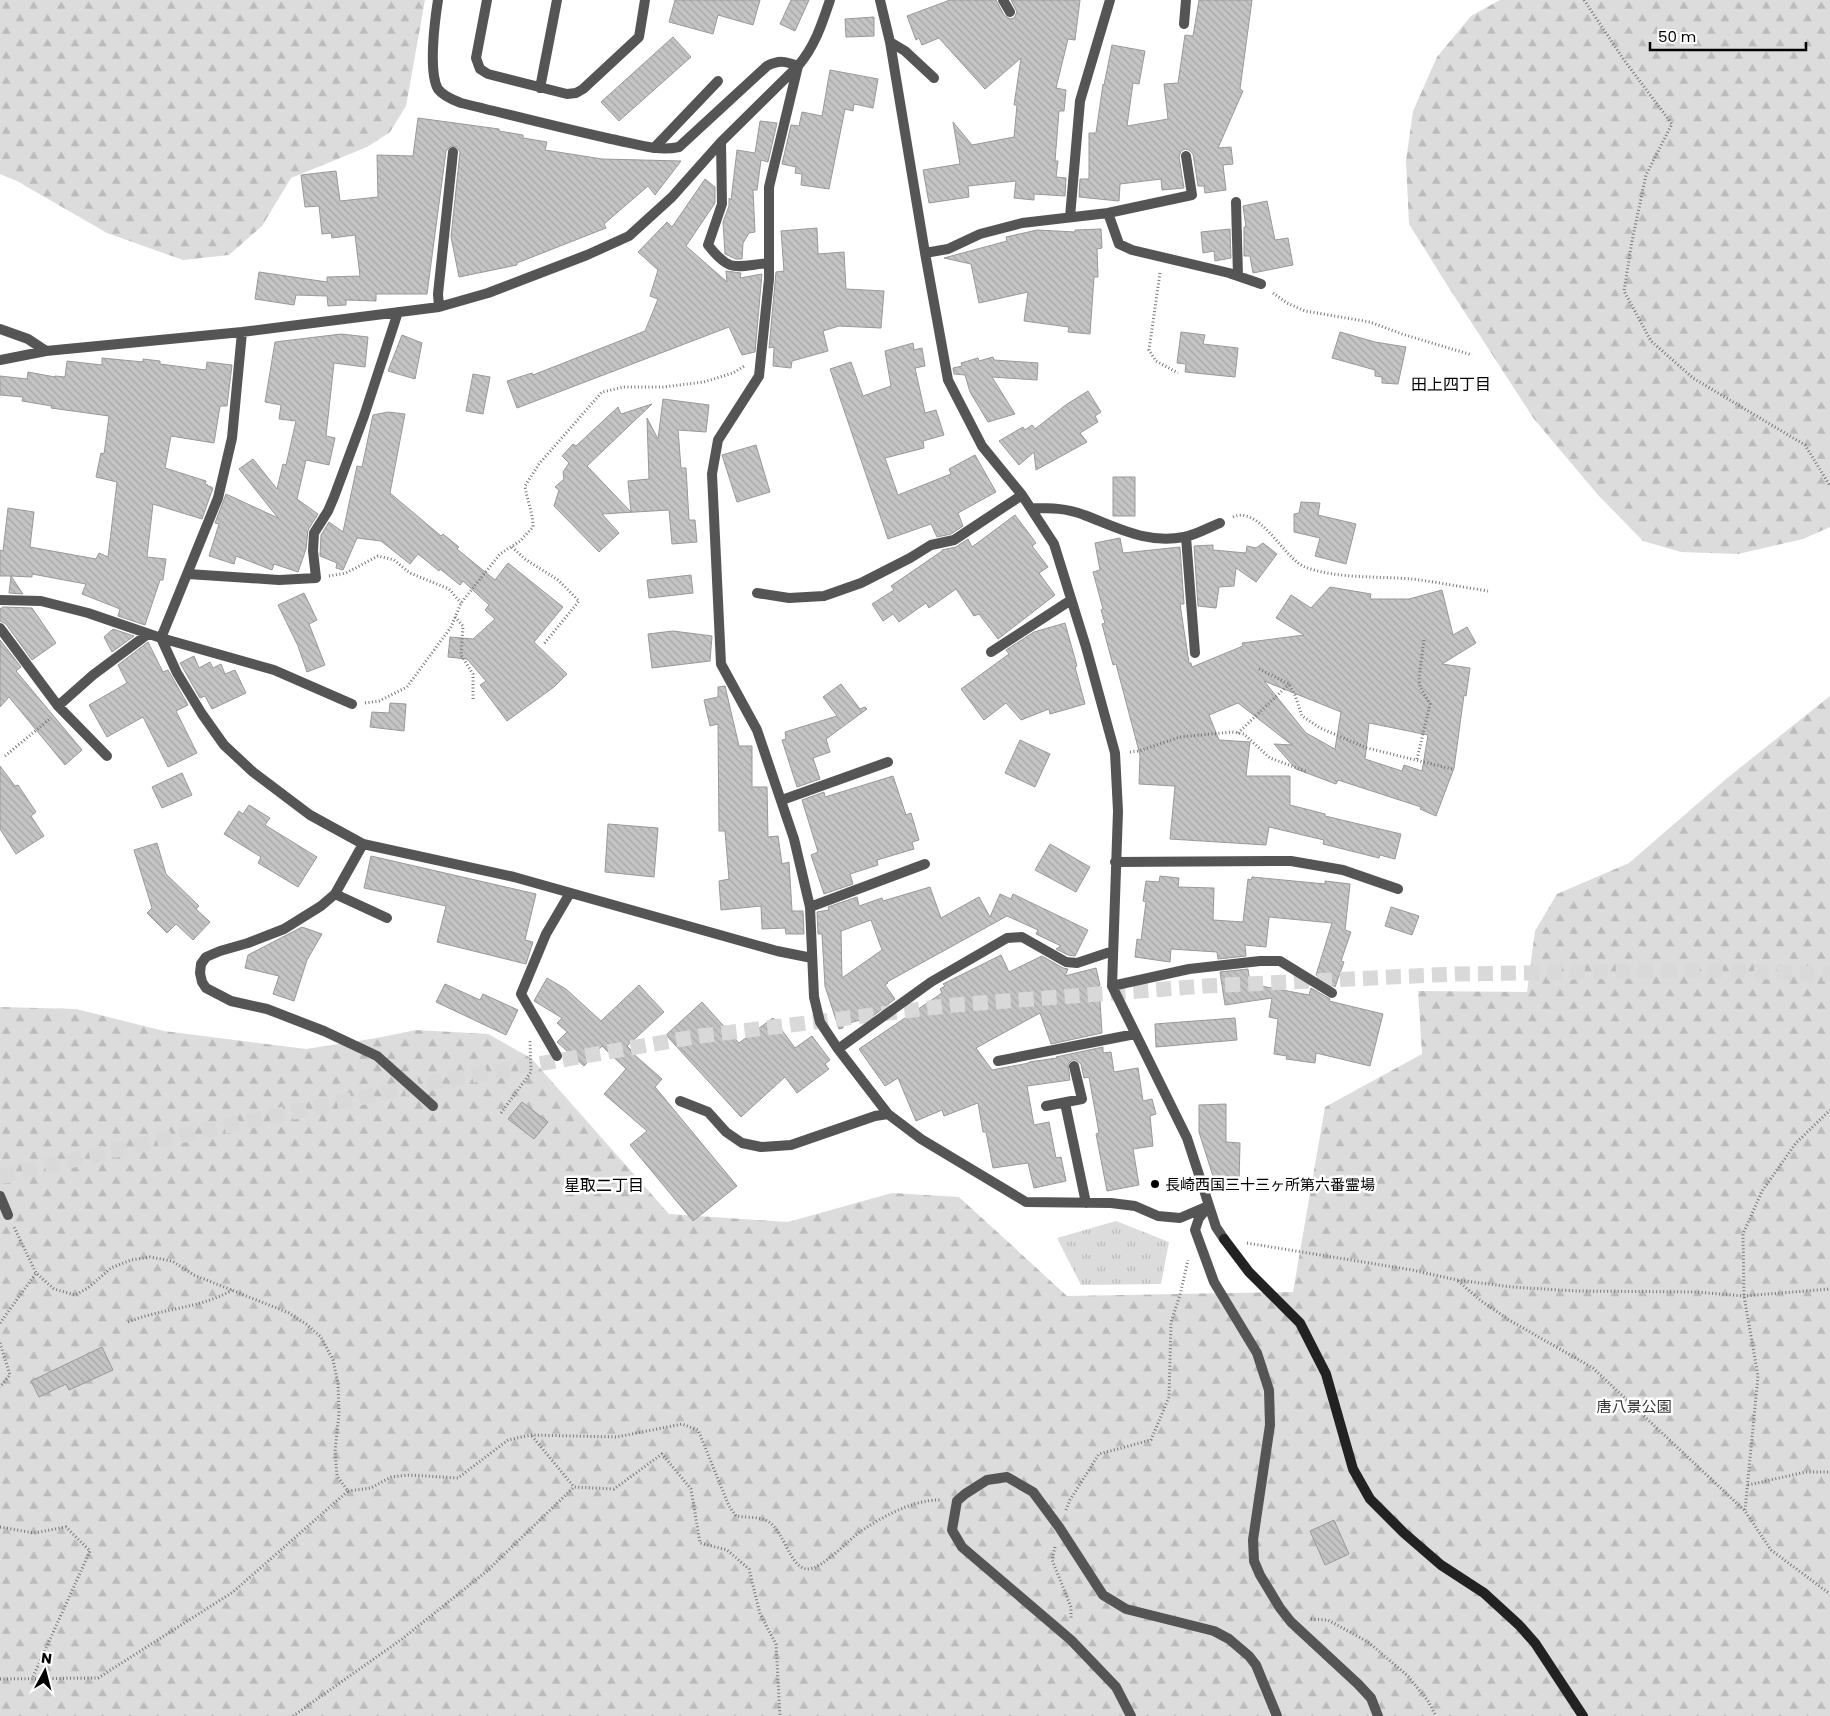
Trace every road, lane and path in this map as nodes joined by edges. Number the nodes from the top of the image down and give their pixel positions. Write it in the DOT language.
graph roads {
  1 [pos="438,0"];
  2 [pos="487,0"];
  3 [pos="557,0"];
  4 [pos="645,0"];
  5 [pos="830,0"];
  6 [pos="880,0"];
  7 [pos="1003,0"];
  8 [pos="1110,0"];
  9 [pos="1186,0"];
  10 [pos="1584,0"];
  11 [pos="1010,12"];
  12 [pos="1184,24"];
  13 [pos="890,42"];
  14 [pos="798,66"];
  15 [pos="934,78"];
  16 [pos="718,82"];
  17 [pos="540,88"];
  18 [pos="721,142"];
  19 [pos="654,148"];
  20 [pos="453,152"];
  21 [pos="1186,156"];
  22 [pos="1236,202"];
  23 [pos="1108,213"];
  24 [pos="1070,217"];
  25 [pos="925,253"];
  26 [pos="1163,258"];
  27 [pos="769,263"];
  28 [pos="1238,276"];
  29 [pos="1261,284"];
  30 [pos="439,306"];
  31 [pos="398,312"];
  32 [pos="0,329"];
  33 [pos="242,332"];
  34 [pos="46,351"];
  35 [pos="1472,355"];
  36 [pos="761,356"];
  37 [pos="0,360"];
  38 [pos="1178,373"];
  39 [pos="1830,486"];
  40 [pos="1022,495"];
  41 [pos="1031,508"];
  42 [pos="1220,523"];
  43 [pos="1186,537"];
  44 [pos="512,547"];
  45 [pos="188,574"];
  46 [pos="316,578"];
  47 [pos="1488,590"];
  48 [pos="757,593"];
  49 [pos="0,600"];
  50 [pos="1071,600"];
  51 [pos="461,603"];
  52 [pos="455,617"];
  53 [pos="0,628"];
  54 [pos="148,634"];
  55 [pos="161,638"];
  56 [pos="1424,640"];
  57 [pos="543,645"];
  58 [pos="991,652"];
  59 [pos="1195,653"];
  60 [pos="1259,669"];
  61 [pos="1289,684"];
  62 [pos="473,701"];
  63 [pos="352,704"];
  64 [pos="60,708"];
  65 [pos="1238,733"];
  66 [pos="1115,753"];
  67 [pos="5,756"];
  68 [pos="107,756"];
  69 [pos="1417,760"];
  70 [pos="888,762"];
  71 [pos="1452,769"];
  72 [pos="1308,772"];
  73 [pos="782,800"];
  74 [pos="363,844"];
  75 [pos="1115,862"];
  76 [pos="925,864"];
  77 [pos="1398,889"];
  78 [pos="570,893"];
  79 [pos="335,894"];
  80 [pos="810,906"];
  81 [pos="387,918"];
  82 [pos="1113,951"];
  83 [pos="812,958"];
  84 [pos="1112,986"];
  85 [pos="1332,993"];
  86 [pos="1135,1034"];
  87 [pos="530,1035"];
  88 [pos="838,1049"];
  89 [pos="557,1056"];
  90 [pos="998,1062"];
  91 [pos="1074,1066"];
  92 [pos="680,1101"];
  93 [pos="1065,1102"];
  94 [pos="433,1106"];
  95 [pos="1046,1106"];
  96 [pos="1830,1110"];
  97 [pos="501,1113"];
  98 [pos="888,1114"];
  99 [pos="0,1196"];
  100 [pos="1086,1203"];
  101 [pos="1208,1206"];
  102 [pos="8,1215"];
  103 [pos="1224,1239"];
  104 [pos="1189,1258"];
  105 [pos="36,1273"];
  106 [pos="1457,1280"];
  107 [pos="1830,1289"];
  108 [pos="232,1290"];
  109 [pos="1744,1296"];
  110 [pos="128,1322"];
  111 [pos="0,1323"];
  112 [pos="0,1343"];
  113 [pos="0,1387"];
  114 [pos="531,1435"];
  115 [pos="1830,1472"];
  116 [pos="1748,1485"];
  117 [pos="574,1487"];
  118 [pos="348,1491"];
  119 [pos="957,1501"];
  120 [pos="1745,1511"];
  121 [pos="0,1527"];
  122 [pos="1059,1527"];
  123 [pos="1830,1594"];
  124 [pos="1291,1622"];
  125 [pos="1071,1640"];
  126 [pos="0,1679"];
  127 [pos="32,1679"];
  128 [pos="293,1716"];
  129 [pos="780,1716"];
  130 [pos="1131,1716"];
  131 [pos="1277,1716"];
  132 [pos="1378,1716"];
  133 [pos="1436,1716"];
  134 [pos="1583,1716"];
  1 -- 19 [label="street"];
  2 -- 17 [label="street"];
  3 -- 17 [label="street"];
  4 -- 17 [label="street"];
  5 -- 14 [label="street"];
  6 -- 13 [label="street"];
  7 -- 11 [label="street"];
  8 -- 24 [label="street"];
  9 -- 12 [label="street"];
  10 -- 39 [label="path"];
  13 -- 15 [label="street"];
  13 -- 25 [label="street"];
  14 -- 18 [label="street"];
  14 -- 19 [label="street"];
  14 -- 27 [label="street"];
  16 -- 19 [label="street"];
  18 -- 27 [label="street"];
  18 -- 30 [label="street"];
  20 -- 30 [label="street"];
  21 -- 23 [label="street"];
  22 -- 28 [label="street"];
  23 -- 24 [label="street"];
  23 -- 26 [label="street"];
  24 -- 25 [label="street"];
  25 -- 40 [label="street"];
  26 -- 28 [label="street"];
  26 -- 38 [label="path"];
  27 -- 36 [label="street"];
  28 -- 29 [label="street"];
  29 -- 35 [label="path"];
  30 -- 31 [label="street"];
  31 -- 33 [label="street"];
  31 -- 46 [label="street"];
  32 -- 34 [label="street"];
  33 -- 34 [label="street"];
  33 -- 45 [label="street"];
  34 -- 37 [label="street"];
  36 -- 44 [label="path"];
  36 -- 73 [label="street"];
  40 -- 41 [label="street"];
  40 -- 48 [label="street"];
  41 -- 43 [label="street"];
  41 -- 50 [label="street"];
  42 -- 43 [label="street"];
  42 -- 47 [label="path"];
  43 -- 59 [label="street"];
  44 -- 51 [label="path"];
  44 -- 57 [label="path"];
  45 -- 46 [label="street"];
  45 -- 55 [label="street"];
  46 -- 51 [label="path"];
  49 -- 54 [label="street"];
  50 -- 58 [label="street"];
  50 -- 66 [label="street"];
  51 -- 52 [label="path"];
  52 -- 62 [label="path"];
  52 -- 63 [label="path"];
  53 -- 64 [label="street"];
  54 -- 55 [label="street"];
  54 -- 64 [label="street"];
  55 -- 63 [label="street"];
  55 -- 74 [label="street"];
  56 -- 69 [label="path"];
  60 -- 61 [label="path"];
  61 -- 65 [label="path"];
  61 -- 69 [label="path"];
  64 -- 67 [label="path"];
  64 -- 68 [label="street"];
  65 -- 66 [label="path"];
  65 -- 72 [label="path"];
  66 -- 75 [label="street"];
  69 -- 71 [label="path"];
  70 -- 73 [label="street"];
  73 -- 80 [label="street"];
  74 -- 78 [label="street"];
  74 -- 79 [label="street"];
  75 -- 77 [label="street"];
  75 -- 82 [label="street"];
  76 -- 80 [label="street"];
  78 -- 83 [label="street"];
  78 -- 89 [label="street"];
  79 -- 81 [label="street"];
  79 -- 94 [label="street"];
  80 -- 83 [label="street"];
  82 -- 84 [label="street"];
  82 -- 88 [label="street"];
  83 -- 88 [label="street"];
  84 -- 85 [label="street"];
  84 -- 86 [label="street"];
  86 -- 90 [label="street"];
  86 -- 101 [label="street"];
  87 -- 97 [label="path"];
  88 -- 98 [label="street"];
  91 -- 93 [label="street"];
  92 -- 98 [label="street"];
  93 -- 95 [label="street"];
  93 -- 100 [label="street"];
  96 -- 109 [label="path"];
  98 -- 100 [label="street"];
  99 -- 102 [label="street"];
  100 -- 101 [label="street"];
  101 -- 103 [label="street"];
  101 -- 124 [label="street"];
  102 -- 105 [label="path"];
  103 -- 106 [label="path"];
  103 -- 134 [label="street"];
  104 -- 122 [label="path"];
  105 -- 108 [label="path"];
  105 -- 111 [label="path"];
  106 -- 109 [label="path"];
  106 -- 120 [label="path"];
  107 -- 109 [label="path"];
  108 -- 110 [label="path"];
  108 -- 118 [label="path"];
  109 -- 116 [label="path"];
  112 -- 113 [label="path"];
  114 -- 117 [label="path"];
  114 -- 118 [label="path"];
  114 -- 119 [label="path"];
  115 -- 116 [label="path"];
  116 -- 120 [label="path"];
  117 -- 128 [label="path"];
  117 -- 129 [label="path"];
  118 -- 127 [label="path"];
  119 -- 122 [label="street"];
  119 -- 125 [label="street"];
  120 -- 123 [label="path"];
  121 -- 127 [label="path"];
  122 -- 125 [label="path"];
  122 -- 131 [label="street"];
  124 -- 132 [label="street"];
  124 -- 133 [label="path"];
  125 -- 130 [label="street"];
  126 -- 127 [label="path"];
}
